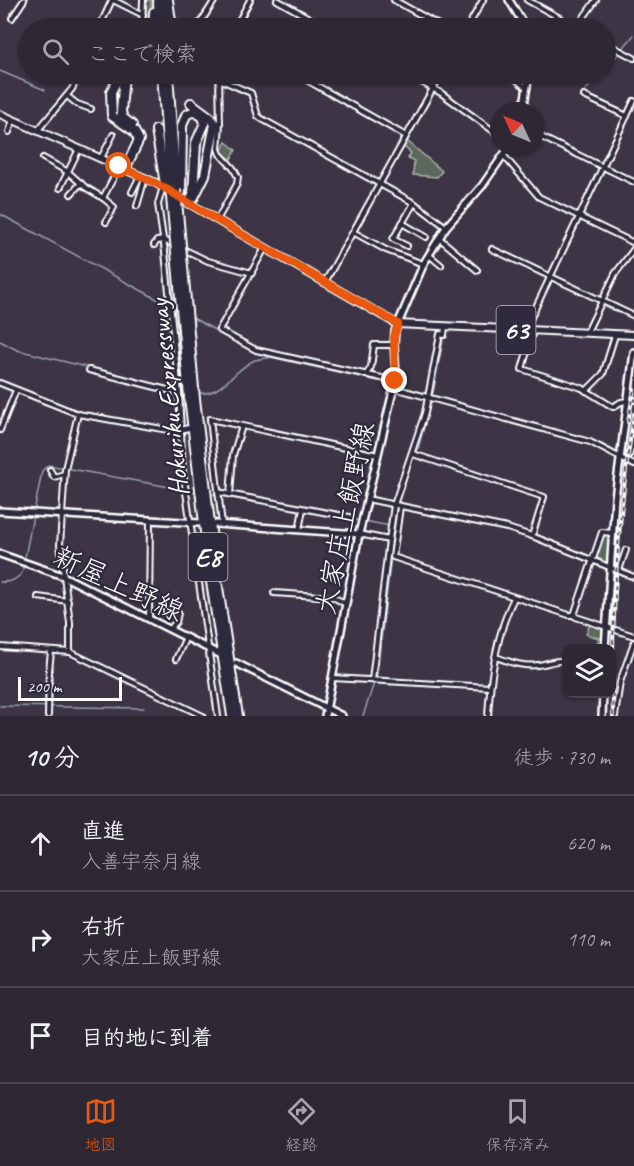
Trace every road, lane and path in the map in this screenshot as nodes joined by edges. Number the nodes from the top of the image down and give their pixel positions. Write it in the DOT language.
graph roads {
  1 [pos="24,0"];
  2 [pos="113,0"];
  3 [pos="143,0"];
  4 [pos="156,0"];
  5 [pos="164,0"];
  6 [pos="168,0"];
  7 [pos="215,0"];
  8 [pos="250,0"];
  9 [pos="277,0"];
  10 [pos="393,0"];
  11 [pos="483,0"];
  12 [pos="509,0"];
  13 [pos="527,0"];
  14 [pos="596,0"];
  15 [pos="143,15"];
  16 [pos="12,18"];
  17 [pos="104,18"];
  18 [pos="143,18"];
  19 [pos="154,18"];
  20 [pos="158,18"];
  21 [pos="165,18"];
  22 [pos="171,18"];
  23 [pos="203,18"];
  24 [pos="240,18"];
  25 [pos="309,18"];
  26 [pos="426,18"];
  27 [pos="473,18"];
  28 [pos="520,18"];
  29 [pos="559,18"];
  30 [pos="584,18"];
  31 [pos="616,49"];
  32 [pos="634,58"];
  33 [pos="74,84"];
  34 [pos="116,84"];
  35 [pos="163,84"];
  36 [pos="168,84"];
  37 [pos="219,84"];
  38 [pos="234,84"];
  39 [pos="314,84"];
  40 [pos="426,84"];
  41 [pos="435,84"];
  42 [pos="523,84"];
  43 [pos="528,84"];
  44 [pos="433,88"];
  45 [pos="528,88"];
  46 [pos="67,96"];
  47 [pos="584,96"];
  48 [pos="634,101"];
  49 [pos="525,102"];
  50 [pos="193,103"];
  51 [pos="91,109"];
  52 [pos="0,115"];
  53 [pos="627,116"];
  54 [pos="14,120"];
  55 [pos="490,129"];
  56 [pos="156,130"];
  57 [pos="38,131"];
  58 [pos="9,132"];
  59 [pos="113,135"];
  60 [pos="406,136"];
  61 [pos="544,138"];
  62 [pos="79,149"];
  63 [pos="504,156"];
  64 [pos="44,159"];
  65 [pos="101,159"];
  66 [pos="603,166"];
  67 [pos="122,168"];
  68 [pos="68,172"];
  69 [pos="142,177"];
  70 [pos="634,182"];
  71 [pos="81,183"];
  72 [pos="380,184"];
  73 [pos="60,188"];
  74 [pos="171,188"];
  75 [pos="132,192"];
  76 [pos="71,194"];
  77 [pos="103,198"];
  78 [pos="189,203"];
  79 [pos="414,203"];
  80 [pos="137,206"];
  81 [pos="579,217"];
  82 [pos="217,220"];
  83 [pos="106,222"];
  84 [pos="402,223"];
  85 [pos="446,227"];
  86 [pos="353,232"];
  87 [pos="426,237"];
  88 [pos="438,237"];
  89 [pos="164,240"];
  90 [pos="634,243"];
  91 [pos="154,245"];
  92 [pos="407,246"];
  93 [pos="265,248"];
  94 [pos="492,249"];
  95 [pos="634,249"];
  96 [pos="429,254"];
  97 [pos="179,257"];
  98 [pos="423,264"];
  99 [pos="441,265"];
  100 [pos="477,270"];
  101 [pos="252,273"];
  102 [pos="550,276"];
  103 [pos="325,283"];
  104 [pos="603,301"];
  105 [pos="634,316"];
  106 [pos="398,324"];
  107 [pos="445,327"];
  108 [pos="525,330"];
  109 [pos="533,330"];
  110 [pos="588,332"];
  111 [pos="615,334"];
  112 [pos="634,335"];
  113 [pos="394,345"];
  114 [pos="634,352"];
  115 [pos="89,370"];
  116 [pos="365,375"];
  117 [pos="0,383"];
  118 [pos="395,384"];
  119 [pos="16,390"];
  120 [pos="586,391"];
  121 [pos="179,393"];
  122 [pos="428,397"];
  123 [pos="192,398"];
  124 [pos="626,400"];
  125 [pos="634,400"];
  126 [pos="78,414"];
  127 [pos="242,426"];
  128 [pos="189,428"];
  129 [pos="0,430"];
  130 [pos="181,431"];
  131 [pos="634,439"];
  132 [pos="413,454"];
  133 [pos="378,455"];
  134 [pos="630,456"];
  135 [pos="620,457"];
  136 [pos="634,465"];
  137 [pos="50,470"];
  138 [pos="64,474"];
  139 [pos="218,492"];
  140 [pos="230,495"];
  141 [pos="367,499"];
  142 [pos="394,505"];
  143 [pos="400,507"];
  144 [pos="303,509"];
  145 [pos="0,511"];
  146 [pos="61,515"];
  147 [pos="350,517"];
  148 [pos="150,520"];
  149 [pos="190,523"];
  150 [pos="200,523"];
  151 [pos="219,525"];
  152 [pos="299,530"];
  153 [pos="613,533"];
  154 [pos="359,534"];
  155 [pos="532,536"];
  156 [pos="389,540"];
  157 [pos="626,550"];
  158 [pos="0,554"];
  159 [pos="593,560"];
  160 [pos="610,567"];
  161 [pos="619,570"];
  162 [pos="63,576"];
  163 [pos="634,577"];
  164 [pos="274,593"];
  165 [pos="38,597"];
  166 [pos="514,598"];
  167 [pos="68,601"];
  168 [pos="346,604"];
  169 [pos="178,613"];
  170 [pos="573,615"];
  171 [pos="149,619"];
  172 [pos="606,627"];
  173 [pos="170,629"];
  174 [pos="634,636"];
  175 [pos="186,638"];
  176 [pos="634,642"];
  177 [pos="605,644"];
  178 [pos="0,647"];
  179 [pos="208,649"];
  180 [pos="51,652"];
  181 [pos="70,652"];
  182 [pos="219,654"];
  183 [pos="496,657"];
  184 [pos="176,659"];
  185 [pos="562,660"];
  186 [pos="236,663"];
  187 [pos="333,678"];
  188 [pos="372,680"];
  189 [pos="490,687"];
  190 [pos="618,690"];
  191 [pos="603,698"];
  192 [pos="327,708"];
  193 [pos="48,716"];
  194 [pos="203,716"];
  195 [pos="218,716"];
  196 [pos="232,716"];
  197 [pos="238,716"];
  198 [pos="324,716"];
  199 [pos="342,716"];
  200 [pos="488,716"];
  201 [pos="602,716"];
  202 [pos="615,716"];
  1 -- 16 [label="street"];
  2 -- 15 [label="street"];
  2 -- 17 [label="street"];
  3 -- 15 [label="street"];
  4 -- 19 [label="highway"];
  4 -- 20 [label="highway"];
  5 -- 21 [label="highway"];
  6 -- 22 [label="highway"];
  7 -- 23 [label="street"];
  8 -- 24 [label="street"];
  9 -- 25 [label="street"];
  10 -- 26 [label="street"];
  11 -- 27 [label="street"];
  12 -- 28 [label="main road"];
  13 -- 29 [label="street"];
  14 -- 30 [label="street"];
  15 -- 18 [label="street"];
  31 -- 32 [label="street"];
  33 -- 46 [label="street"];
  34 -- 67 [label="highway"];
  35 -- 74 [label="highway, Hokuriku Expressway / E8"];
  36 -- 74 [label="highway, Hokuriku Expressway / E8"];
  37 -- 82 [label="street"];
  38 -- 72 [label="street"];
  39 -- 60 [label="street"];
  40 -- 44 [label="street"];
  41 -- 44 [label="street"];
  42 -- 45 [label="street"];
  43 -- 45 [label="main road"];
  44 -- 55 [label="street"];
  44 -- 60 [label="street"];
  45 -- 49 [label="main road"];
  46 -- 51 [label="street"];
  46 -- 57 [label="street"];
  47 -- 53 [label="street"];
  48 -- 53 [label="street"];
  50 -- 78 [label="highway"];
  52 -- 54 [label="main road, 63"];
  53 -- 66 [label="street"];
  54 -- 57 [label="main road, 63"];
  54 -- 58 [label="street"];
  56 -- 74 [label="highway"];
  57 -- 62 [label="main road, 63"];
  59 -- 65 [label="street"];
  60 -- 72 [label="street"];
  61 -- 66 [label="street"];
  62 -- 65 [label="main road, 63"];
  62 -- 68 [label="street"];
  63 -- 81 [label="street"];
  63 -- 85 [label="main road, 大家庄上飯野線"];
  64 -- 68 [label="street"];
  65 -- 67 [label="main road, 63"];
  66 -- 70 [label="street"];
  66 -- 81 [label="street"];
  67 -- 69 [label="main road, 63"];
  67 -- 77 [label="street"];
  68 -- 71 [label="street"];
  68 -- 73 [label="street"];
  69 -- 74 [label="main road, 63"];
  69 -- 75 [label="street"];
  69 -- 80 [label="street"];
  71 -- 76 [label="street"];
  71 -- 77 [label="street"];
  72 -- 79 [label="street"];
  72 -- 86 [label="street"];
  74 -- 78 [label="main road, 63"];
  74 -- 78 [label="highway"];
  74 -- 89 [label="street"];
  74 -- 97 [label="highway, Hokuriku Expressway / E8, bridge"];
  74 -- 97 [label="highway, bridge"];
  77 -- 83 [label="street"];
  78 -- 82 [label="main road, 63"];
  79 -- 84 [label="street"];
  79 -- 85 [label="street"];
  81 -- 90 [label="street"];
  81 -- 102 [label="street"];
  82 -- 93 [label="main road, 63"];
  84 -- 87 [label="street"];
  84 -- 92 [label="street"];
  85 -- 88 [label="main road, 大家庄上飯野線"];
  86 -- 98 [label="street"];
  86 -- 103 [label="street"];
  88 -- 96 [label="main road, 大家庄上飯野線"];
  88 -- 100 [label="street"];
  89 -- 91 [label="street"];
  89 -- 101 [label="street"];
  89 -- 121 [label="street"];
  93 -- 101 [label="street"];
  93 -- 103 [label="main road, 63"];
  94 -- 102 [label="street"];
  95 -- 104 [label="street"];
  96 -- 98 [label="main road, 大家庄上飯野線"];
  96 -- 99 [label="street"];
  97 -- 123 [label="highway, Hokuriku Expressway / E8, bridge"];
  98 -- 106 [label="main road, 大家庄上飯野線"];
  101 -- 116 [label="street"];
  102 -- 104 [label="street"];
  102 -- 108 [label="street"];
  103 -- 106 [label="main road, 63"];
  104 -- 105 [label="street"];
  104 -- 110 [label="street"];
  106 -- 107 [label="main road, 63"];
  106 -- 113 [label="main road, 大家庄上飯野線"];
  107 -- 108 [label="main road, 63"];
  107 -- 122 [label="street"];
  108 -- 109 [label="main road, 63"];
  109 -- 110 [label="main road, 63"];
  109 -- 120 [label="street"];
  110 -- 111 [label="main road, 63"];
  111 -- 112 [label="main road, 63"];
  111 -- 120 [label="street"];
  113 -- 116 [label="street"];
  113 -- 118 [label="main road, 大家庄上飯野線"];
  114 -- 124 [label="main road"];
  115 -- 121 [label="street"];
  116 -- 118 [label="street"];
  117 -- 119 [label="street"];
  118 -- 122 [label="street"];
  118 -- 133 [label="main road, 大家庄上飯野線"];
  119 -- 126 [label="street"];
  119 -- 129 [label="street"];
  120 -- 124 [label="street"];
  121 -- 130 [label="street"];
  122 -- 132 [label="street"];
  122 -- 135 [label="street"];
  123 -- 196 [label="highway, Hokuriku Expressway / E8"];
  123 -- 197 [label="highway, Hokuriku Expressway / E8"];
  124 -- 125 [label="street"];
  124 -- 135 [label="main road"];
  126 -- 130 [label="street"];
  126 -- 138 [label="street"];
  127 -- 133 [label="street"];
  127 -- 139 [label="street"];
  127 -- 140 [label="street"];
  128 -- 130 [label="street"];
  130 -- 149 [label="street"];
  131 -- 134 [label="street"];
  132 -- 142 [label="street"];
  132 -- 155 [label="street"];
  133 -- 141 [label="main road, 大家庄上飯野線"];
  135 -- 136 [label="street"];
  135 -- 153 [label="main road"];
  137 -- 138 [label="street"];
  138 -- 146 [label="street"];
  139 -- 140 [label="street"];
  139 -- 151 [label="street"];
  140 -- 144 [label="street"];
  141 -- 142 [label="street"];
  141 -- 154 [label="main road, 大家庄上飯野線"];
  142 -- 143 [label="street"];
  142 -- 156 [label="street"];
  143 -- 155 [label="street"];
  143 -- 166 [label="street"];
  144 -- 147 [label="street"];
  144 -- 152 [label="street"];
  145 -- 146 [label="main road"];
  146 -- 148 [label="main road"];
  146 -- 162 [label="street"];
  148 -- 149 [label="main road"];
  148 -- 171 [label="street"];
  149 -- 150 [label="main road"];
  149 -- 179 [label="street"];
  151 -- 152 [label="main road"];
  152 -- 154 [label="main road"];
  153 -- 159 [label="street"];
  153 -- 160 [label="main road"];
  154 -- 156 [label="street"];
  154 -- 168 [label="main road, 大家庄上飯野線"];
  155 -- 159 [label="street"];
  156 -- 188 [label="street"];
  157 -- 161 [label="street"];
  158 -- 162 [label="main road, 新屋上野線"];
  159 -- 160 [label="street"];
  159 -- 170 [label="street"];
  160 -- 161 [label="street"];
  160 -- 172 [label="main road"];
  161 -- 163 [label="street"];
  162 -- 167 [label="street"];
  162 -- 171 [label="main road, 新屋上野線"];
  164 -- 168 [label="street"];
  165 -- 167 [label="street"];
  166 -- 170 [label="street"];
  166 -- 183 [label="street"];
  167 -- 181 [label="street"];
  168 -- 187 [label="main road, 大家庄上飯野線"];
  169 -- 173 [label="street"];
  170 -- 172 [label="street"];
  171 -- 173 [label="main road, 新屋上野線"];
  172 -- 174 [label="street"];
  172 -- 177 [label="main road"];
  173 -- 175 [label="main road, 新屋上野線"];
  175 -- 179 [label="main road, 新屋上野線"];
  175 -- 184 [label="street"];
  176 -- 190 [label="street"];
  178 -- 180 [label="street"];
  179 -- 182 [label="main road, 新屋上野線"];
  179 -- 195 [label="street"];
  180 -- 181 [label="street"];
  180 -- 193 [label="street"];
  181 -- 194 [label="street"];
  183 -- 185 [label="street"];
  183 -- 189 [label="street"];
  186 -- 192 [label="main road"];
  187 -- 188 [label="street"];
  187 -- 192 [label="main road, 大家庄上飯野線"];
  188 -- 189 [label="street"];
  189 -- 200 [label="street"];
  190 -- 202 [label="street"];
  191 -- 201 [label="main road"];
  192 -- 198 [label="main road, 大家庄上飯野線"];
  192 -- 199 [label="main road"];
}
